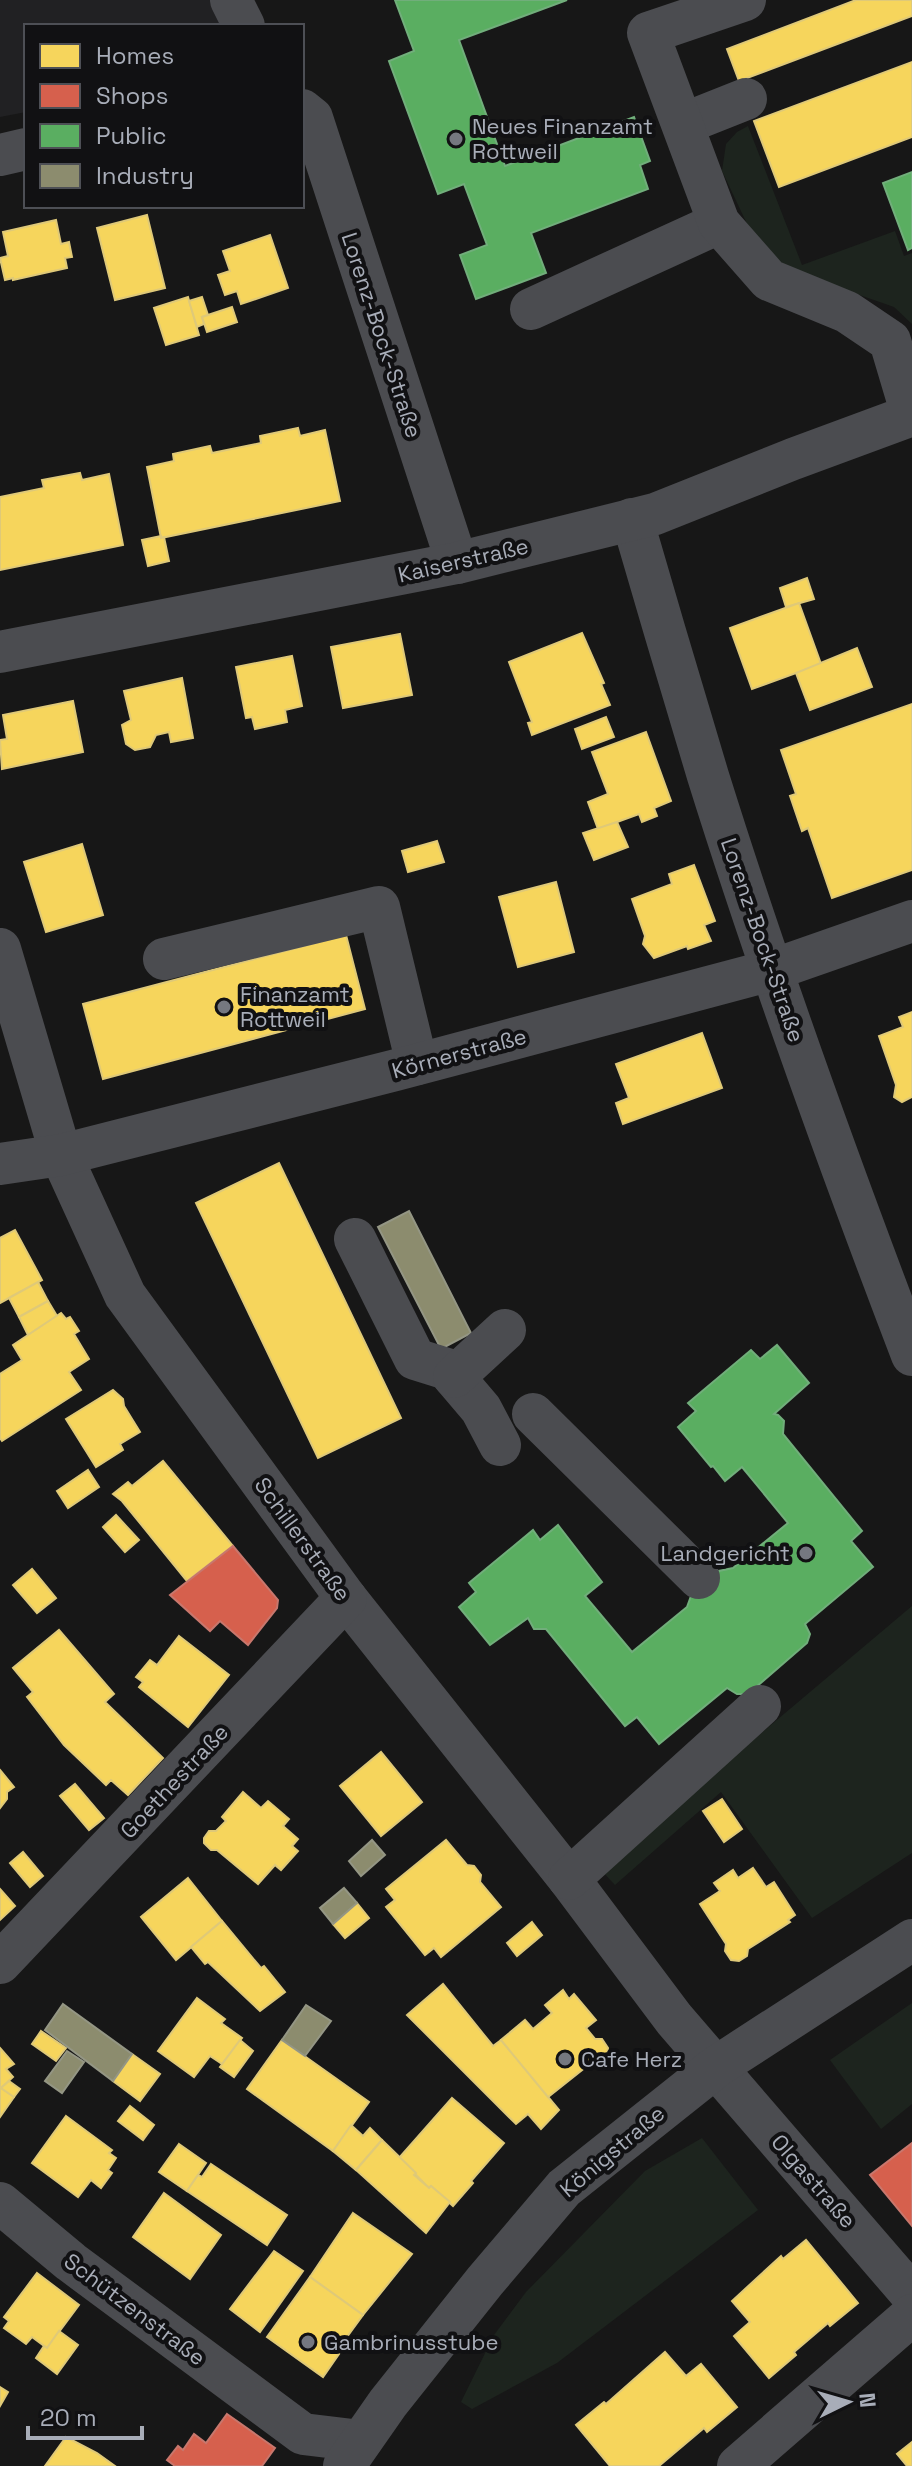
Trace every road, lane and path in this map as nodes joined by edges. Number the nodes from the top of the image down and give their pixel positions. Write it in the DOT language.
graph roads {
  1 [pos="231,0"];
  2 [pos="745,0"];
  3 [pos="243,24"];
  4 [pos="746,99"];
  5 [pos="304,112"];
  6 [pos="683,124"];
  7 [pos="24,149"];
  8 [pos="0,155"];
  9 [pos="719,223"];
  10 [pos="531,309"];
  11 [pos="912,415"];
  12 [pos="632,519"];
  13 [pos="457,563"];
  14 [pos="0,652"];
  15 [pos="912,921"];
  16 [pos="0,949"];
  17 [pos="164,959"];
  18 [pos="772,970"];
  19 [pos="417,1064"];
  20 [pos="61,1155"];
  21 [pos="0,1164"];
  22 [pos="355,1239"];
  23 [pos="505,1330"];
  24 [pos="912,1355"];
  25 [pos="454,1377"];
  26 [pos="533,1414"];
  27 [pos="500,1445"];
  28 [pos="699,1578"];
  29 [pos="346,1598"];
  30 [pos="760,1706"];
  31 [pos="569,1879"];
  32 [pos="912,1940"];
  33 [pos="0,1963"];
  34 [pos="716,2067"];
  35 [pos="0,2203"];
  36 [pos="912,2295"];
  37 [pos="912,2315"];
  38 [pos="352,2453"];
  39 [pos="738,2466"];
  1 -- 3 [label="street"];
  2 -- 6 [label="street"];
  4 -- 6 [label="street"];
  5 -- 13 [label="street, Lorenz-Bock-Straße"];
  6 -- 9 [label="street"];
  7 -- 8 [label="street"];
  9 -- 10 [label="street"];
  9 -- 11 [label="street"];
  11 -- 12 [label="street, Kaiserstraße"];
  12 -- 13 [label="street, Kaiserstraße"];
  12 -- 18 [label="street, Lorenz-Bock-Straße"];
  13 -- 14 [label="street, Kaiserstraße"];
  15 -- 18 [label="street, Körnerstraße"];
  16 -- 20 [label="street, Schillerstraße"];
  17 -- 19 [label="street"];
  18 -- 19 [label="street, Körnerstraße"];
  18 -- 24 [label="street, Lorenz-Bock-Straße"];
  19 -- 20 [label="street, Körnerstraße"];
  20 -- 21 [label="street, Körnerstraße"];
  20 -- 29 [label="street, Schillerstraße"];
  22 -- 25 [label="street"];
  23 -- 25 [label="street"];
  25 -- 27 [label="street"];
  26 -- 28 [label="street"];
  29 -- 31 [label="street, Schillerstraße"];
  29 -- 33 [label="street, Goethestraße"];
  30 -- 31 [label="street"];
  31 -- 34 [label="street, Schillerstraße"];
  32 -- 34 [label="street, Königstraße"];
  34 -- 36 [label="street, Olgastraße"];
  34 -- 38 [label="street, Königstraße"];
  35 -- 38 [label="street, Schützenstraße"];
  37 -- 39 [label="street"];
}
